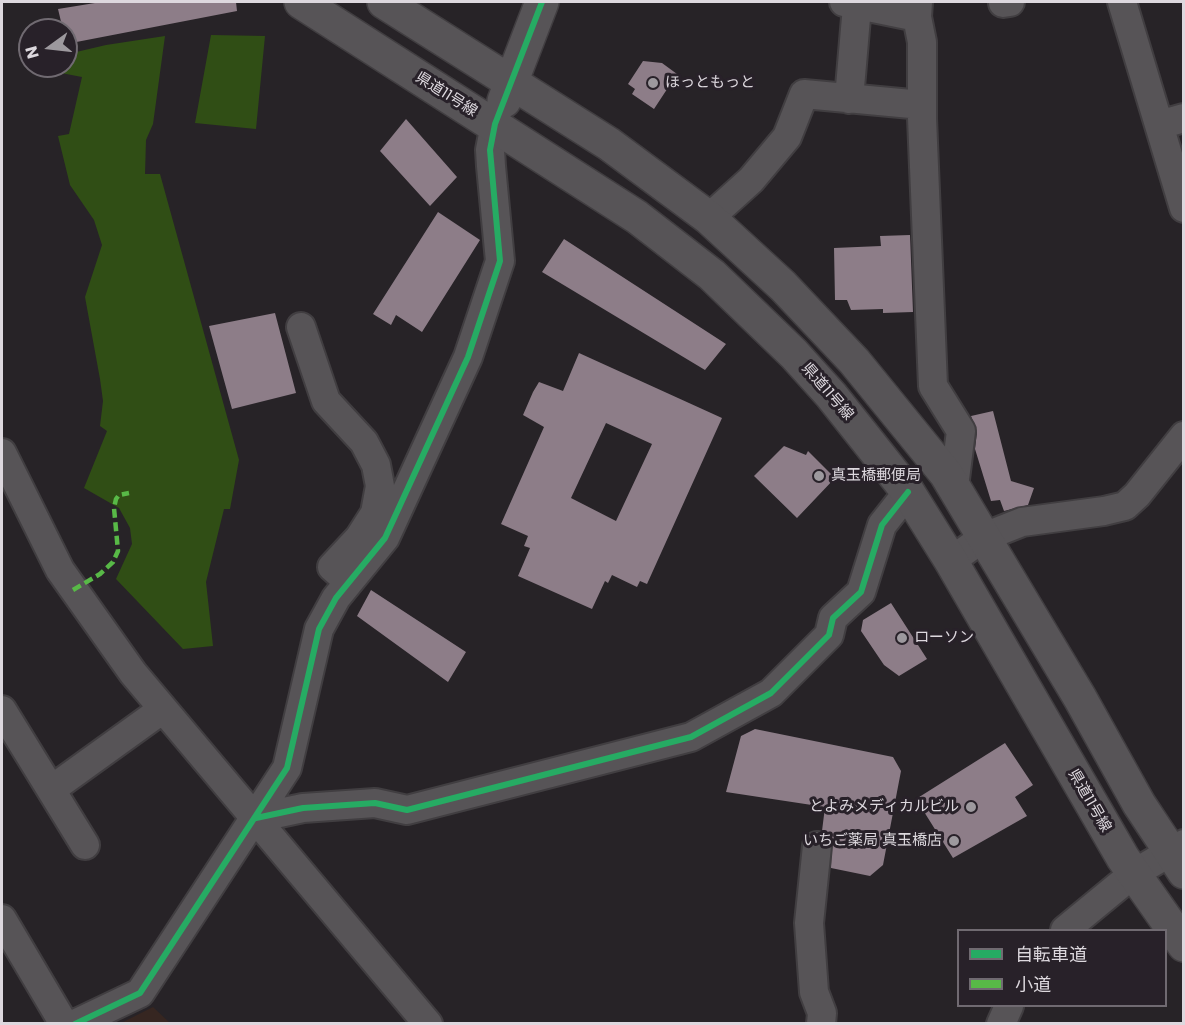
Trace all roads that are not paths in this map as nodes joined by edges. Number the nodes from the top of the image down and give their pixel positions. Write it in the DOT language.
graph roads {
  1 [pos="301,2"];
  2 [pos="384,2"];
  3 [pos="542,2"];
  4 [pos="1122,2"];
  5 [pos="850,4"];
  6 [pos="918,9"];
  7 [pos="510,82"];
  8 [pos="849,99"];
  9 [pos="922,105"];
  10 [pos="1171,122"];
  11 [pos="495,124"];
  12 [pos="1184,208"];
  13 [pos="709,218"];
  14 [pos="302,327"];
  15 [pos="1184,436"];
  16 [pos="2,453"];
  17 [pos="954,487"];
  18 [pos="908,492"];
  19 [pos="984,537"];
  20 [pos="951,561"];
  21 [pos="348,582"];
  22 [pos="163,709"];
  23 [pos="2,710"];
  24 [pos="52,789"];
  25 [pos="256,818"];
  26 [pos="85,845"];
  27 [pos="817,846"];
  28 [pos="1179,856"];
  29 [pos="1133,874"];
  30 [pos="2,919"];
  31 [pos="1066,929"];
  32 [pos="1184,945"];
  33 [pos="1008,1007"];
  34 [pos="64,1023"];
  35 [pos="75,1023"];
  36 [pos="428,1023"];
  37 [pos="821,1023"];
  38 [pos="1001,1023"];
  1 -- 11 [label="main road, 県道11号線"];
  2 -- 7 [label="main road"];
  3 -- 7 [label="main road"];
  4 -- 10 [label="street"];
  5 -- 6 [label="street"];
  5 -- 8 [label="street"];
  6 -- 9 [label="street"];
  7 -- 11 [label="main road"];
  7 -- 13 [label="main road"];
  8 -- 9 [label="street"];
  8 -- 13 [label="street"];
  9 -- 17 [label="street"];
  10 -- 12 [label="street"];
  11 -- 18 [label="main road, 県道11号線"];
  11 -- 21 [label="street"];
  13 -- 17 [label="main road"];
  14 -- 21 [label="street"];
  15 -- 19 [label="street"];
  16 -- 22 [label="street"];
  17 -- 19 [label="main road"];
  18 -- 20 [label="main road, 県道11号線"];
  18 -- 25 [label="street"];
  19 -- 20 [label="street"];
  19 -- 28 [label="main road"];
  20 -- 29 [label="main road, 県道11号線"];
  21 -- 25 [label="street"];
  22 -- 24 [label="street"];
  22 -- 25 [label="street"];
  23 -- 24 [label="street"];
  24 -- 26 [label="street"];
  25 -- 35 [label="street"];
  25 -- 36 [label="street"];
  27 -- 37 [label="street"];
  28 -- 29 [label="street"];
  29 -- 31 [label="street"];
  29 -- 32 [label="main road, 県道11号線"];
  30 -- 34 [label="street"];
  33 -- 38 [label="street"];
}
